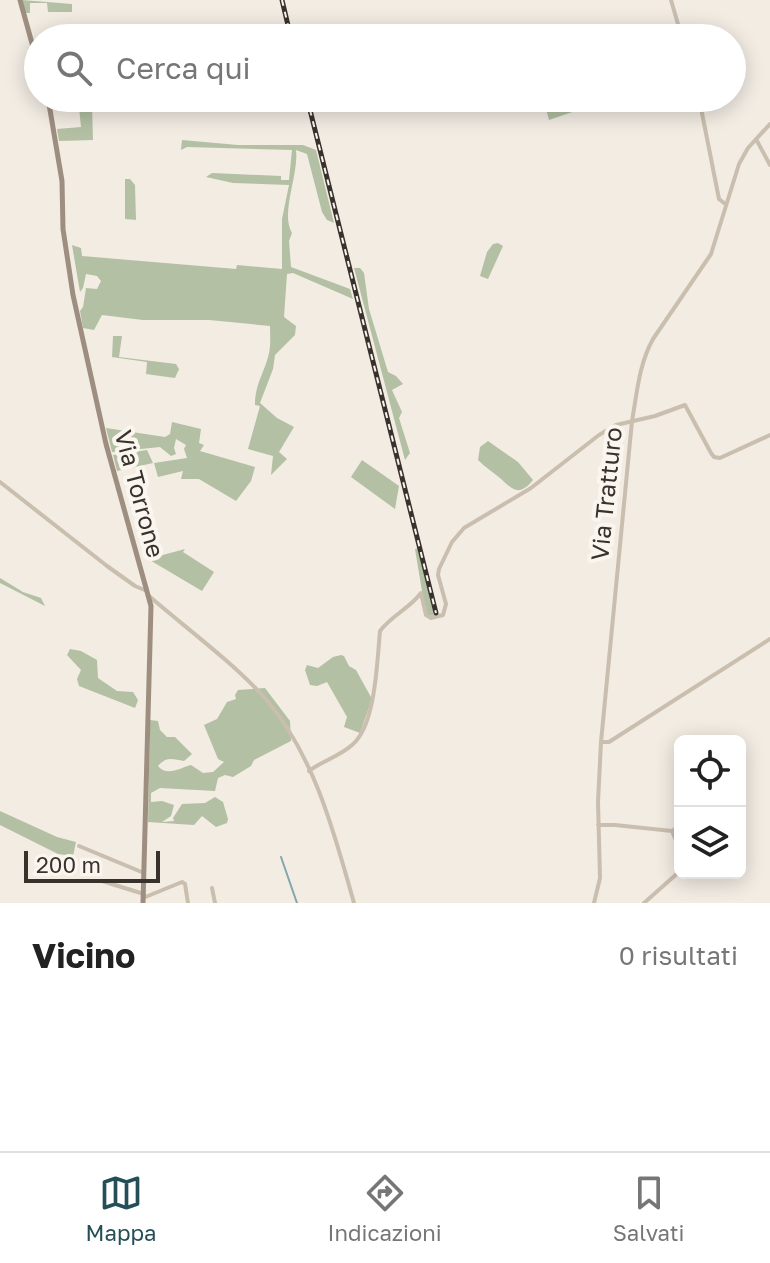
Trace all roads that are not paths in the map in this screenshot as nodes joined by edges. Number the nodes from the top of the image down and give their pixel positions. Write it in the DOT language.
graph roads {
  1 [pos="20,0"];
  2 [pos="671,0"];
  3 [pos="27,24"];
  4 [pos="678,24"];
  5 [pos="50,112"];
  6 [pos="702,112"];
  7 [pos="770,124"];
  8 [pos="756,139"];
  9 [pos="770,165"];
  10 [pos="725,204"];
  11 [pos="632,421"];
  12 [pos="770,435"];
  13 [pos="0,482"];
  14 [pos="148,593"];
  15 [pos="770,639"];
  16 [pos="601,742"];
  17 [pos="309,771"];
  18 [pos="598,825"];
  19 [pos="672,831"];
  20 [pos="674,836"];
  21 [pos="79,846"];
  22 [pos="144,873"];
  23 [pos="674,876"];
  24 [pos="102,881"];
  25 [pos="212,888"];
  26 [pos="143,898"];
  27 [pos="188,903"];
  28 [pos="215,903"];
  29 [pos="354,903"];
  30 [pos="594,903"];
  31 [pos="644,903"];
  1 -- 3 [label="main road"];
  2 -- 4 [label="street"];
  5 -- 14 [label="main road, Via Torrone"];
  6 -- 10 [label="street"];
  7 -- 8 [label="street, Via Tratturo"];
  8 -- 9 [label="street"];
  8 -- 10 [label="street, Via Tratturo"];
  10 -- 11 [label="street, Via Tratturo"];
  11 -- 12 [label="street"];
  11 -- 16 [label="street, Via Tratturo"];
  11 -- 17 [label="street"];
  13 -- 14 [label="street"];
  14 -- 17 [label="street"];
  14 -- 22 [label="main road, Via Torrone"];
  15 -- 16 [label="street"];
  16 -- 18 [label="street, Via Tratturo"];
  17 -- 29 [label="street"];
  18 -- 19 [label="street"];
  18 -- 30 [label="street, Via Tratturo"];
  19 -- 20 [label="street"];
  21 -- 22 [label="street"];
  22 -- 26 [label="main road, Via Torrone"];
  23 -- 31 [label="street"];
  24 -- 26 [label="street"];
  25 -- 28 [label="street"];
  26 -- 27 [label="street"];
}
